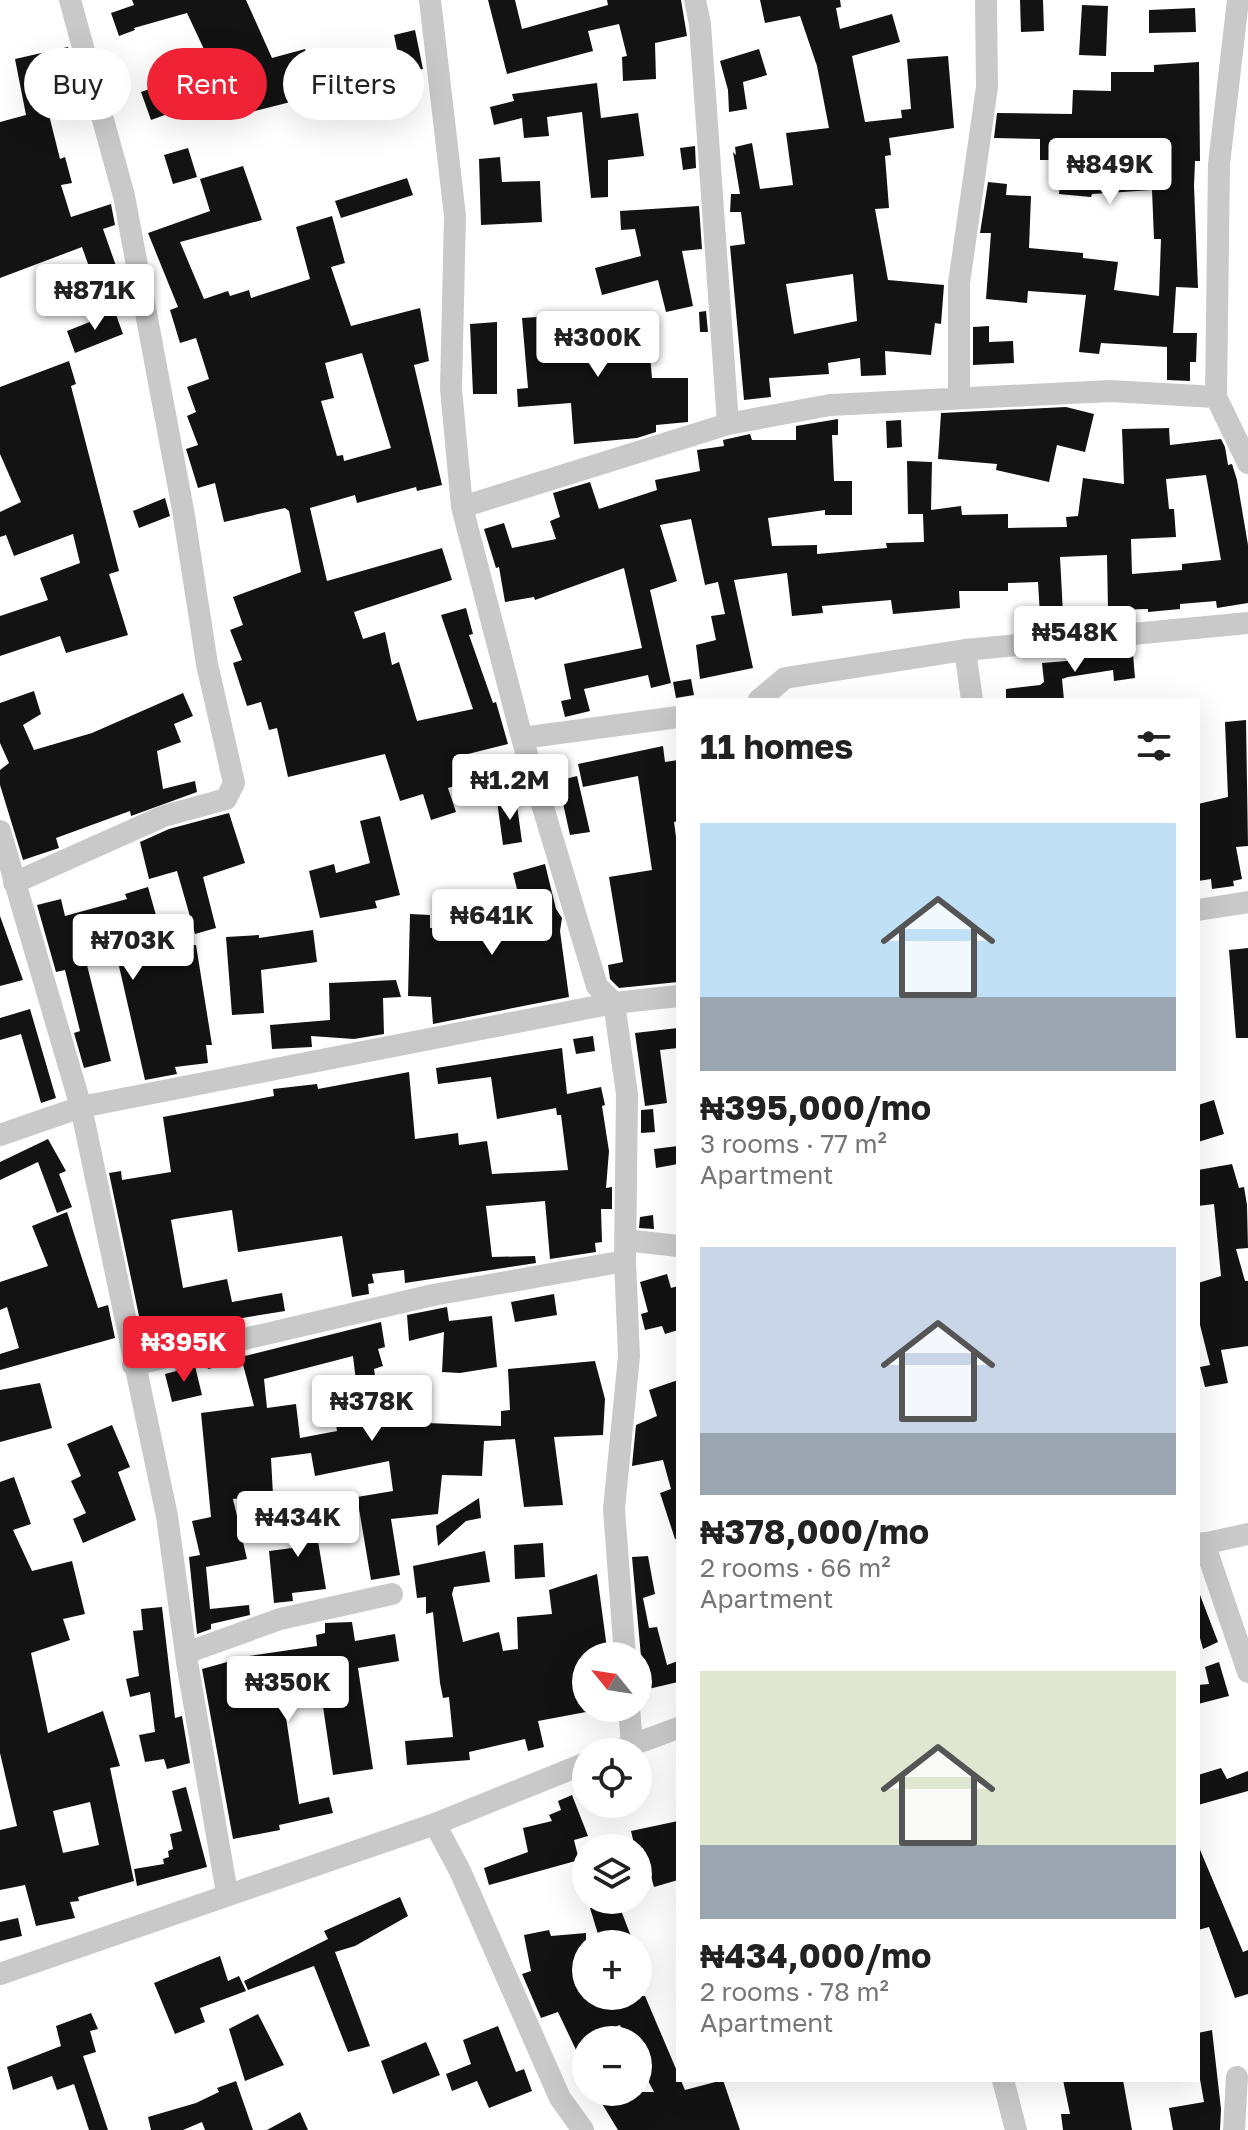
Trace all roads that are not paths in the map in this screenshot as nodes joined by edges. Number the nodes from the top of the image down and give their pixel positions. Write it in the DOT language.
graph roads {
  1 [pos="70,0"];
  2 [pos="430,0"];
  3 [pos="695,0"];
  4 [pos="986,0"];
  5 [pos="1238,0"];
  6 [pos="959,397"];
  7 [pos="1216,397"];
  8 [pos="728,424"];
  9 [pos="1248,463"];
  10 [pos="462,507"];
  11 [pos="1248,623"];
  12 [pos="965,650"];
  13 [pos="761,698"];
  14 [pos="972,698"];
  15 [pos="676,717"];
  16 [pos="522,738"];
  17 [pos="0,831"];
  18 [pos="14,883"];
  19 [pos="1248,902"];
  20 [pos="1200,910"];
  21 [pos="676,996"];
  22 [pos="614,1003"];
  23 [pos="81,1107"];
  24 [pos="0,1135"];
  25 [pos="676,1246"];
  26 [pos="625,1251"];
  27 [pos="133,1365"];
  28 [pos="1248,1534"];
  29 [pos="1201,1544"];
  30 [pos="392,1594"];
  31 [pos="624,1642"];
  32 [pos="186,1653"];
  33 [pos="1248,1672"];
  34 [pos="676,1729"];
  35 [pos="650,1738"];
  36 [pos="572,1769"];
  37 [pos="435,1824"];
  38 [pos="227,1893"];
  39 [pos="0,1974"];
  40 [pos="1237,2077"];
  41 [pos="1004,2082"];
  42 [pos="583,2130"];
  43 [pos="1016,2130"];
  44 [pos="1234,2130"];
  1 -- 18 [label="street"];
  2 -- 10 [label="street"];
  3 -- 8 [label="street"];
  4 -- 6 [label="street"];
  5 -- 7 [label="street"];
  6 -- 7 [label="street"];
  6 -- 8 [label="street"];
  7 -- 9 [label="street"];
  8 -- 10 [label="street"];
  10 -- 16 [label="street"];
  11 -- 12 [label="street"];
  12 -- 13 [label="street"];
  12 -- 14 [label="street"];
  15 -- 16 [label="street"];
  16 -- 22 [label="street"];
  17 -- 18 [label="street"];
  18 -- 23 [label="street"];
  19 -- 20 [label="street"];
  21 -- 22 [label="street"];
  22 -- 23 [label="street"];
  22 -- 26 [label="street"];
  23 -- 24 [label="street"];
  23 -- 27 [label="street"];
  25 -- 26 [label="street"];
  26 -- 27 [label="street"];
  26 -- 31 [label="street"];
  27 -- 32 [label="street"];
  28 -- 29 [label="street"];
  29 -- 33 [label="street"];
  30 -- 32 [label="street"];
  32 -- 38 [label="street"];
  34 -- 35 [label="street"];
  36 -- 37 [label="street"];
  37 -- 38 [label="street"];
  37 -- 42 [label="street"];
  38 -- 39 [label="street"];
  40 -- 44 [label="street"];
  41 -- 43 [label="street"];
}
